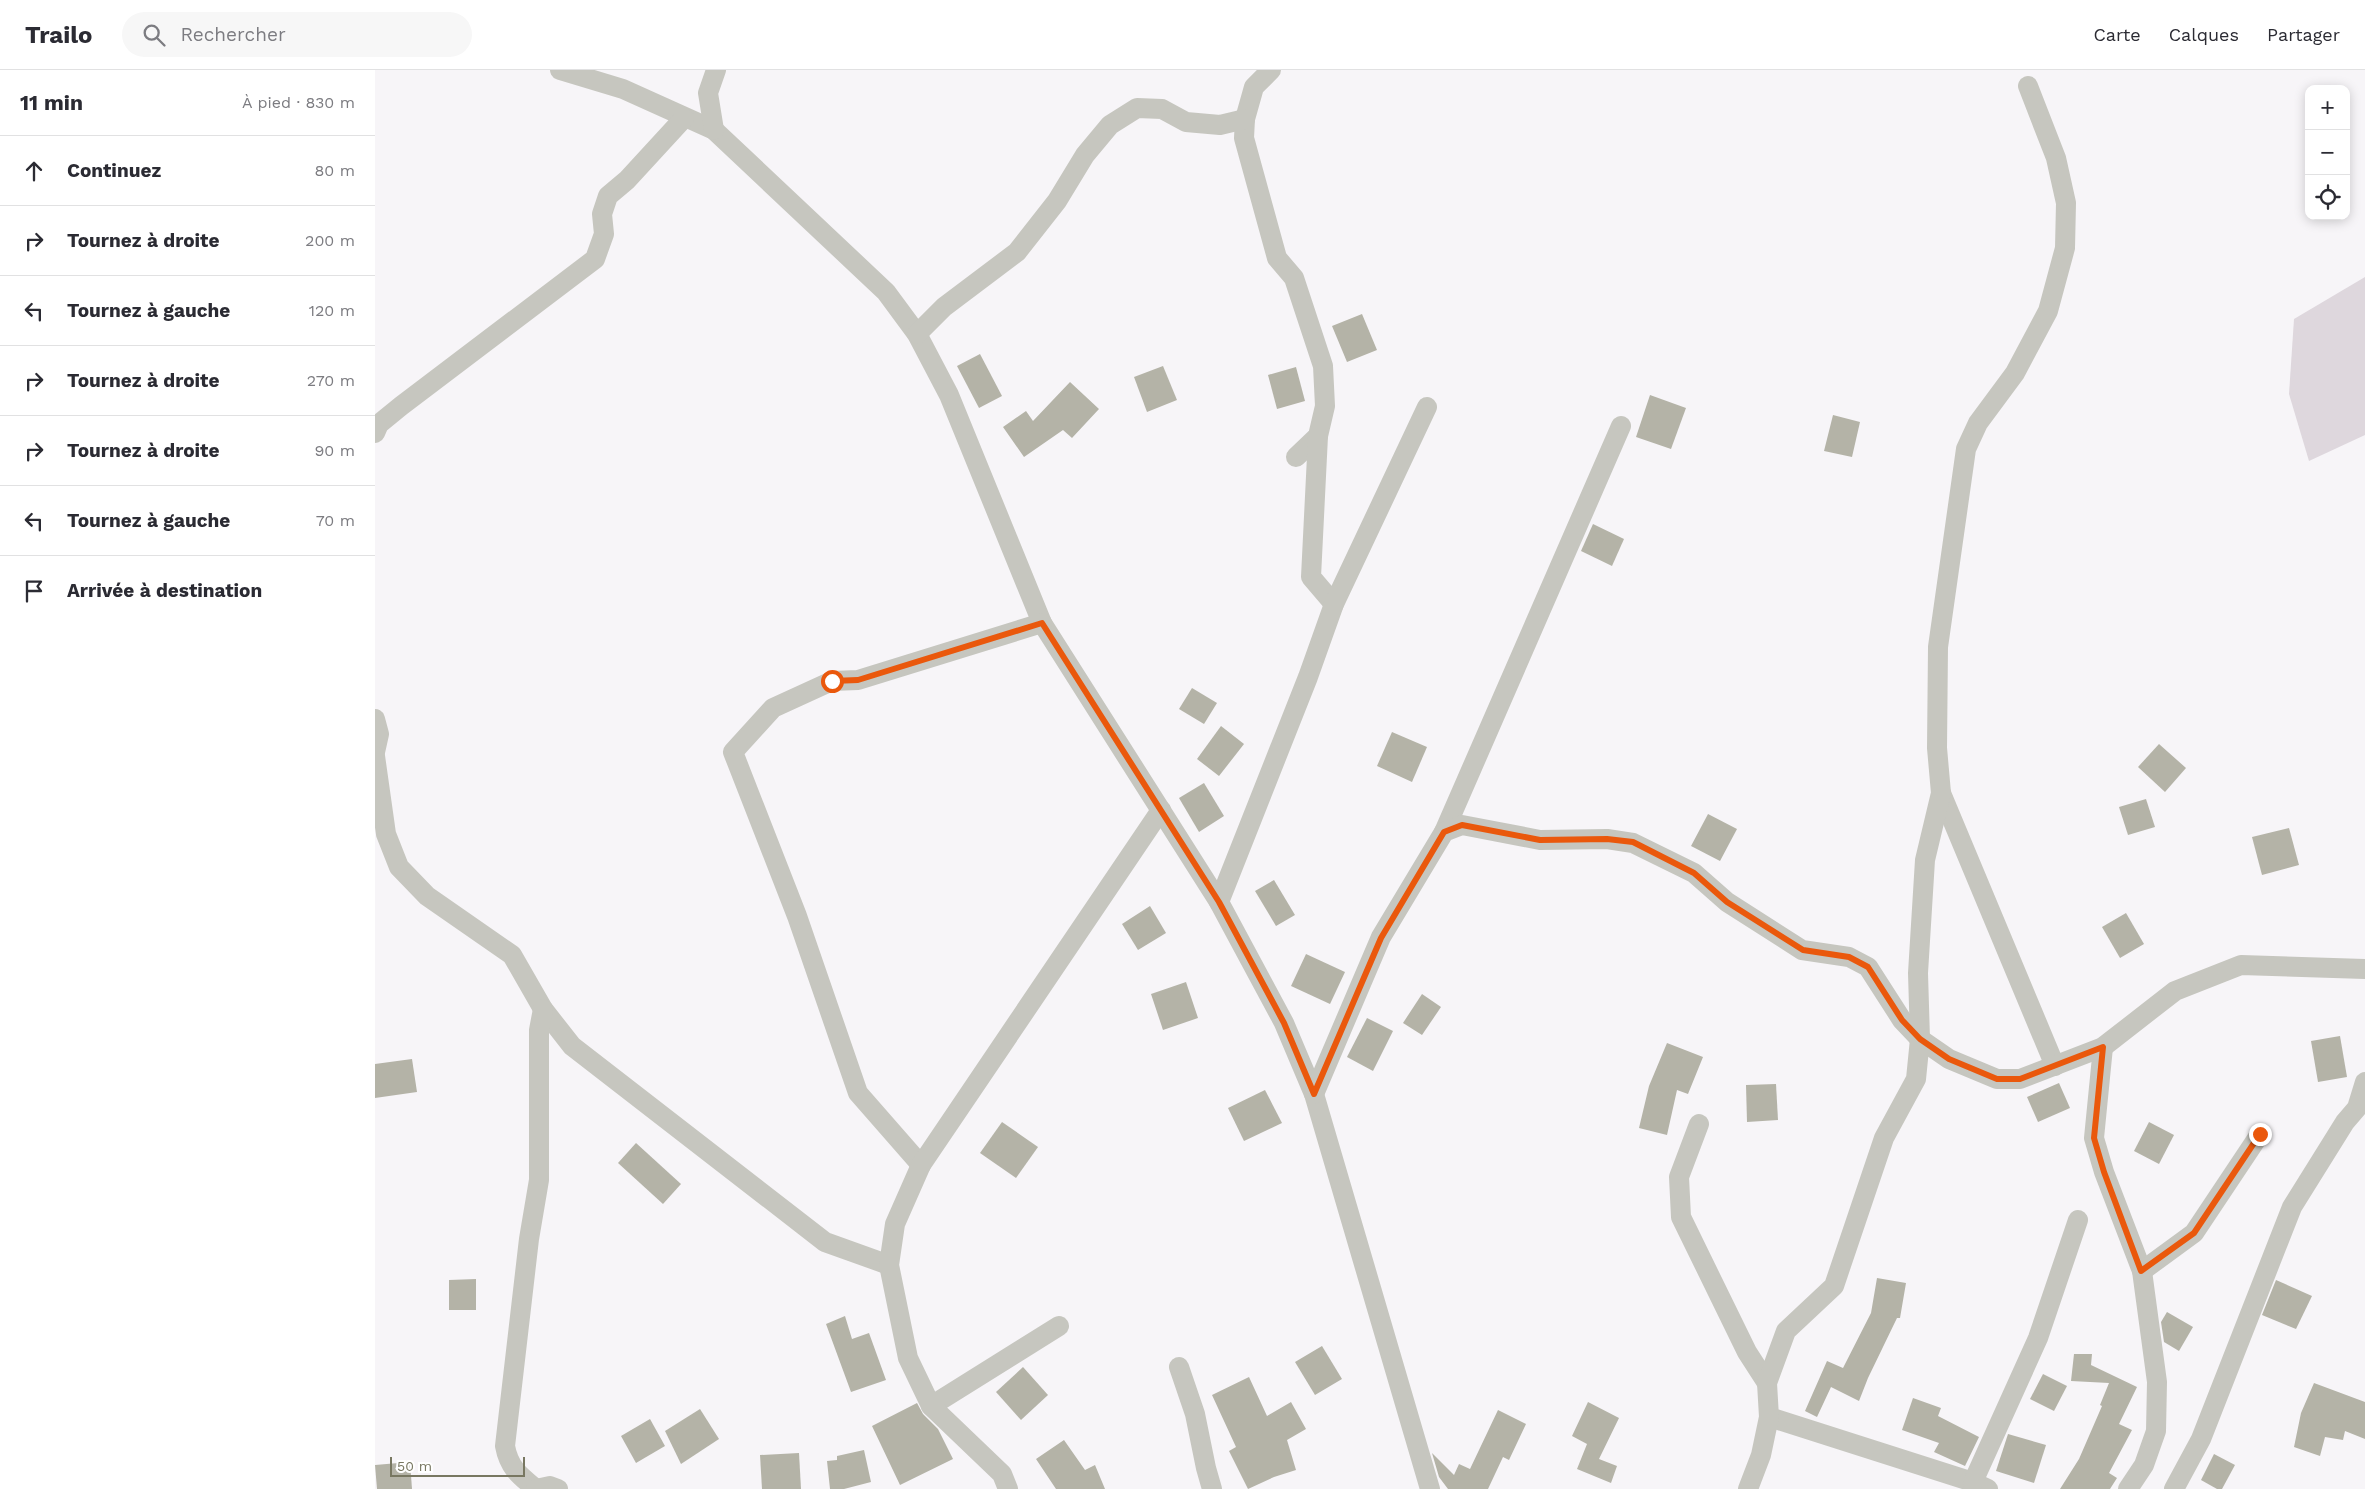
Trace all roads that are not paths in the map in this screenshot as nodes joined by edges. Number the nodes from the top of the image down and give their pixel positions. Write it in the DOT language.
graph roads {
  1 [pos="560,70"];
  2 [pos="716,70"];
  3 [pos="1271,70"];
  4 [pos="2029,86"];
  5 [pos="684,118"];
  6 [pos="1245,119"];
  7 [pos="714,130"];
  8 [pos="917,334"];
  9 [pos="1427,407"];
  10 [pos="1621,426"];
  11 [pos="375,433"];
  12 [pos="1318,436"];
  13 [pos="1296,457"];
  14 [pos="1334,604"];
  15 [pos="1042,623"];
  16 [pos="375,719"];
  17 [pos="375,752"];
  18 [pos="375,756"];
  19 [pos="1941,793"];
  20 [pos="1161,810"];
  21 [pos="1444,832"];
  22 [pos="1219,902"];
  23 [pos="2365,969"];
  24 [pos="543,1009"];
  25 [pos="1920,1039"];
  26 [pos="2103,1047"];
  27 [pos="2055,1066"];
  28 [pos="2365,1082"];
  29 [pos="1314,1094"];
  30 [pos="1699,1124"];
  31 [pos="2260,1134"];
  32 [pos="921,1166"];
  33 [pos="2078,1220"];
  34 [pos="889,1265"];
  35 [pos="2141,1271"];
  36 [pos="1059,1326"];
  37 [pos="1179,1367"];
  38 [pos="1767,1383"];
  39 [pos="931,1406"];
  40 [pos="1769,1418"];
  41 [pos="1981,1486"];
  42 [pos="536,1489"];
  43 [pos="558,1489"];
  44 [pos="1008,1489"];
  45 [pos="1212,1489"];
  46 [pos="1430,1489"];
  47 [pos="1748,1489"];
  48 [pos="2129,1489"];
  49 [pos="2174,1489"];
  1 -- 5 [label="street"];
  2 -- 7 [label="street"];
  3 -- 6 [label="street"];
  4 -- 19 [label="street"];
  5 -- 7 [label="street"];
  5 -- 11 [label="street"];
  6 -- 8 [label="street"];
  6 -- 12 [label="street"];
  7 -- 8 [label="street"];
  8 -- 15 [label="street"];
  9 -- 14 [label="street"];
  10 -- 21 [label="street"];
  12 -- 13 [label="street"];
  12 -- 14 [label="street"];
  14 -- 22 [label="street"];
  15 -- 20 [label="street"];
  15 -- 32 [label="street"];
  16 -- 17 [label="street"];
  18 -- 24 [label="street"];
  19 -- 25 [label="street"];
  19 -- 27 [label="street"];
  20 -- 22 [label="street"];
  20 -- 32 [label="street"];
  21 -- 25 [label="street"];
  21 -- 29 [label="street"];
  22 -- 29 [label="street"];
  23 -- 26 [label="street"];
  24 -- 34 [label="street"];
  24 -- 42 [label="street"];
  25 -- 27 [label="street"];
  25 -- 38 [label="street"];
  26 -- 27 [label="street"];
  26 -- 35 [label="street"];
  28 -- 49 [label="street"];
  29 -- 46 [label="street"];
  30 -- 38 [label="street"];
  31 -- 35 [label="street"];
  32 -- 34 [label="street"];
  33 -- 41 [label="street"];
  34 -- 39 [label="street"];
  35 -- 48 [label="street"];
  36 -- 39 [label="street"];
  37 -- 45 [label="street"];
  38 -- 40 [label="street"];
  39 -- 44 [label="street"];
  40 -- 41 [label="street"];
  40 -- 47 [label="street"];
  42 -- 43 [label="street"];
}
